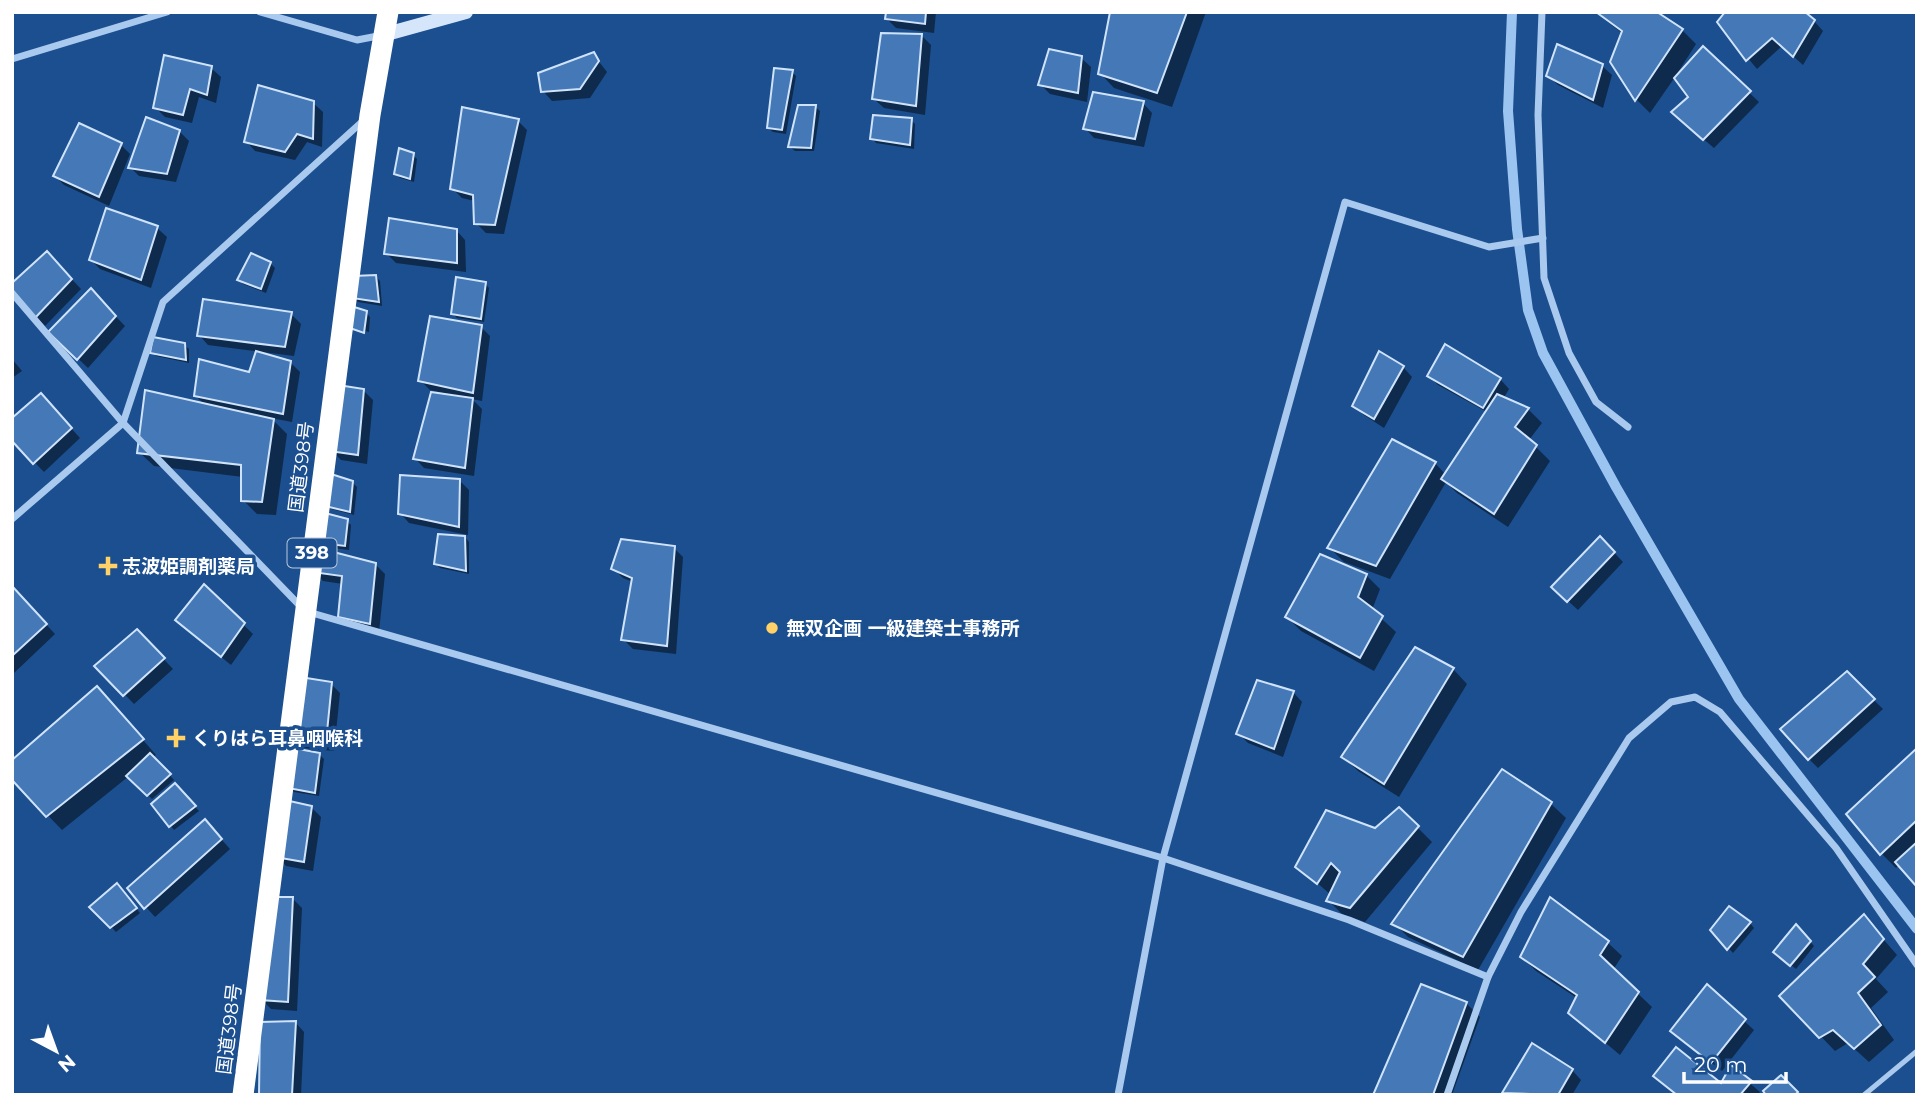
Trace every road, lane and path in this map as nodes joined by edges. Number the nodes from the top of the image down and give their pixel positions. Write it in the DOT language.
graph roads {
  1 [pos="167,12"];
  2 [pos="260,12"];
  3 [pos="388,12"];
  4 [pos="466,12"];
  5 [pos="1542,12"];
  6 [pos="383,35"];
  7 [pos="12,59"];
  8 [pos="370,115"];
  9 [pos="1541,238"];
  10 [pos="12,293"];
  11 [pos="123,423"];
  12 [pos="1628,427"];
  13 [pos="12,519"];
  14 [pos="305,611"];
  15 [pos="1163,858"];
  16 [pos="1917,965"];
  17 [pos="1488,977"];
  18 [pos="1917,1051"];
  19 [pos="243,1095"];
  20 [pos="1118,1095"];
  21 [pos="1447,1095"];
  22 [pos="1864,1095"];
  1 -- 7 [label="street"];
  2 -- 6 [label="street"];
  3 -- 6 [label="highway, 国道398号 / 398"];
  4 -- 6 [label="street"];
  5 -- 9 [label="street"];
  6 -- 8 [label="highway, 国道398号 / 398"];
  8 -- 11 [label="street"];
  8 -- 14 [label="highway, 国道398号 / 398"];
  9 -- 12 [label="street"];
  9 -- 15 [label="street"];
  10 -- 11 [label="street"];
  11 -- 13 [label="street"];
  11 -- 14 [label="street"];
  14 -- 15 [label="street"];
  14 -- 19 [label="highway, 国道398号 / 398"];
  15 -- 17 [label="street"];
  15 -- 20 [label="street"];
  16 -- 17 [label="street"];
  17 -- 21 [label="street"];
  18 -- 22 [label="lane"];
}
